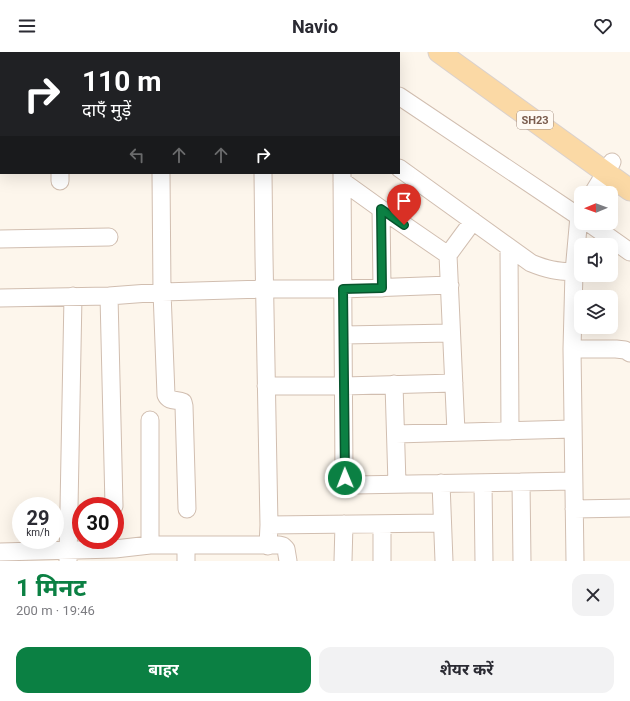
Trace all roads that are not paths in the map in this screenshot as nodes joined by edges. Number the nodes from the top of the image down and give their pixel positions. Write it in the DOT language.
graph roads {
  1 [pos="439,52"];
  2 [pos="461,52"];
  3 [pos="400,97"];
  4 [pos="609,167"];
  5 [pos="400,169"];
  6 [pos="161,174"];
  7 [pos="263,174"];
  8 [pos="630,175"];
  9 [pos="342,177"];
  10 [pos="597,186"];
  11 [pos="630,190"];
  12 [pos="381,209"];
  13 [pos="574,213"];
  14 [pos="473,221"];
  15 [pos="599,230"];
  16 [pos="109,237"];
  17 [pos="0,240"];
  18 [pos="509,247"];
  19 [pos="630,252"];
  20 [pos="448,255"];
  21 [pos="574,272"];
  22 [pos="450,286"];
  23 [pos="382,288"];
  24 [pos="264,289"];
  25 [pos="343,289"];
  26 [pos="162,292"];
  27 [pos="73,296"];
  28 [pos="108,296"];
  29 [pos="0,298"];
  30 [pos="452,333"];
  31 [pos="344,335"];
  32 [pos="572,349"];
  33 [pos="630,353"];
  34 [pos="454,383"];
  35 [pos="394,384"];
  36 [pos="266,386"];
  37 [pos="344,386"];
  38 [pos="150,420"];
  39 [pos="573,429"];
  40 [pos="510,431"];
  41 [pos="456,432"];
  42 [pos="396,434"];
  43 [pos="573,481"];
  44 [pos="521,482"];
  45 [pos="441,483"];
  46 [pos="483,483"];
  47 [pos="397,484"];
  48 [pos="114,497"];
  49 [pos="630,508"];
  50 [pos="187,509"];
  51 [pos="574,510"];
  52 [pos="442,523"];
  53 [pos="344,524"];
  54 [pos="382,524"];
  55 [pos="269,525"];
  56 [pos="150,545"];
  57 [pos="268,546"];
  58 [pos="115,550"];
  59 [pos="0,552"];
  60 [pos="186,553"];
  61 [pos="251,553"];
  62 [pos="68,556"];
  63 [pos="288,561"];
  64 [pos="343,561"];
  65 [pos="382,561"];
  66 [pos="444,561"];
  67 [pos="484,561"];
  68 [pos="522,561"];
  69 [pos="574,561"];
  1 -- 4 [label="main road, SH23"];
  2 -- 4 [label="main road, SH23"];
  3 -- 13 [label="street"];
  4 -- 8 [label="main road, SH23"];
  4 -- 10 [label="street"];
  4 -- 11 [label="main road, SH23"];
  5 -- 14 [label="street"];
  6 -- 26 [label="street"];
  7 -- 24 [label="street"];
  9 -- 12 [label="street"];
  9 -- 25 [label="street"];
  12 -- 20 [label="street"];
  12 -- 23 [label="street"];
  14 -- 18 [label="street"];
  14 -- 20 [label="street"];
  15 -- 19 [label="street"];
  16 -- 17 [label="street"];
  18 -- 21 [label="street"];
  18 -- 40 [label="street"];
  20 -- 22 [label="street"];
  21 -- 32 [label="street"];
  22 -- 23 [label="street"];
  22 -- 30 [label="street"];
  23 -- 25 [label="street"];
  24 -- 25 [label="street"];
  24 -- 26 [label="street"];
  24 -- 36 [label="street"];
  25 -- 31 [label="street"];
  26 -- 28 [label="street"];
  26 -- 50 [label="street"];
  27 -- 28 [label="street"];
  27 -- 29 [label="street"];
  27 -- 62 [label="street"];
  28 -- 48 [label="street"];
  30 -- 31 [label="street"];
  30 -- 34 [label="street"];
  31 -- 37 [label="street"];
  32 -- 33 [label="street"];
  32 -- 39 [label="street"];
  34 -- 35 [label="street"];
  34 -- 41 [label="street"];
  35 -- 37 [label="street"];
  35 -- 42 [label="street"];
  36 -- 37 [label="street"];
  36 -- 55 [label="street"];
  37 -- 47 [label="street"];
  38 -- 56 [label="street"];
  39 -- 40 [label="street"];
  39 -- 43 [label="street"];
  40 -- 41 [label="street"];
  41 -- 42 [label="street"];
  42 -- 47 [label="street"];
  43 -- 44 [label="street"];
  43 -- 51 [label="street"];
  44 -- 46 [label="street"];
  44 -- 68 [label="street"];
  45 -- 46 [label="street"];
  45 -- 47 [label="street"];
  45 -- 52 [label="street"];
  46 -- 67 [label="street"];
  49 -- 51 [label="street"];
  51 -- 69 [label="street"];
  52 -- 54 [label="street"];
  52 -- 66 [label="street"];
  53 -- 54 [label="street"];
  53 -- 55 [label="street"];
  53 -- 64 [label="street"];
  54 -- 65 [label="street"];
  55 -- 57 [label="street"];
  56 -- 58 [label="street"];
  56 -- 60 [label="street"];
  57 -- 61 [label="street"];
  57 -- 63 [label="street"];
  58 -- 62 [label="street"];
  59 -- 62 [label="street"];
  60 -- 61 [label="street"];
}
